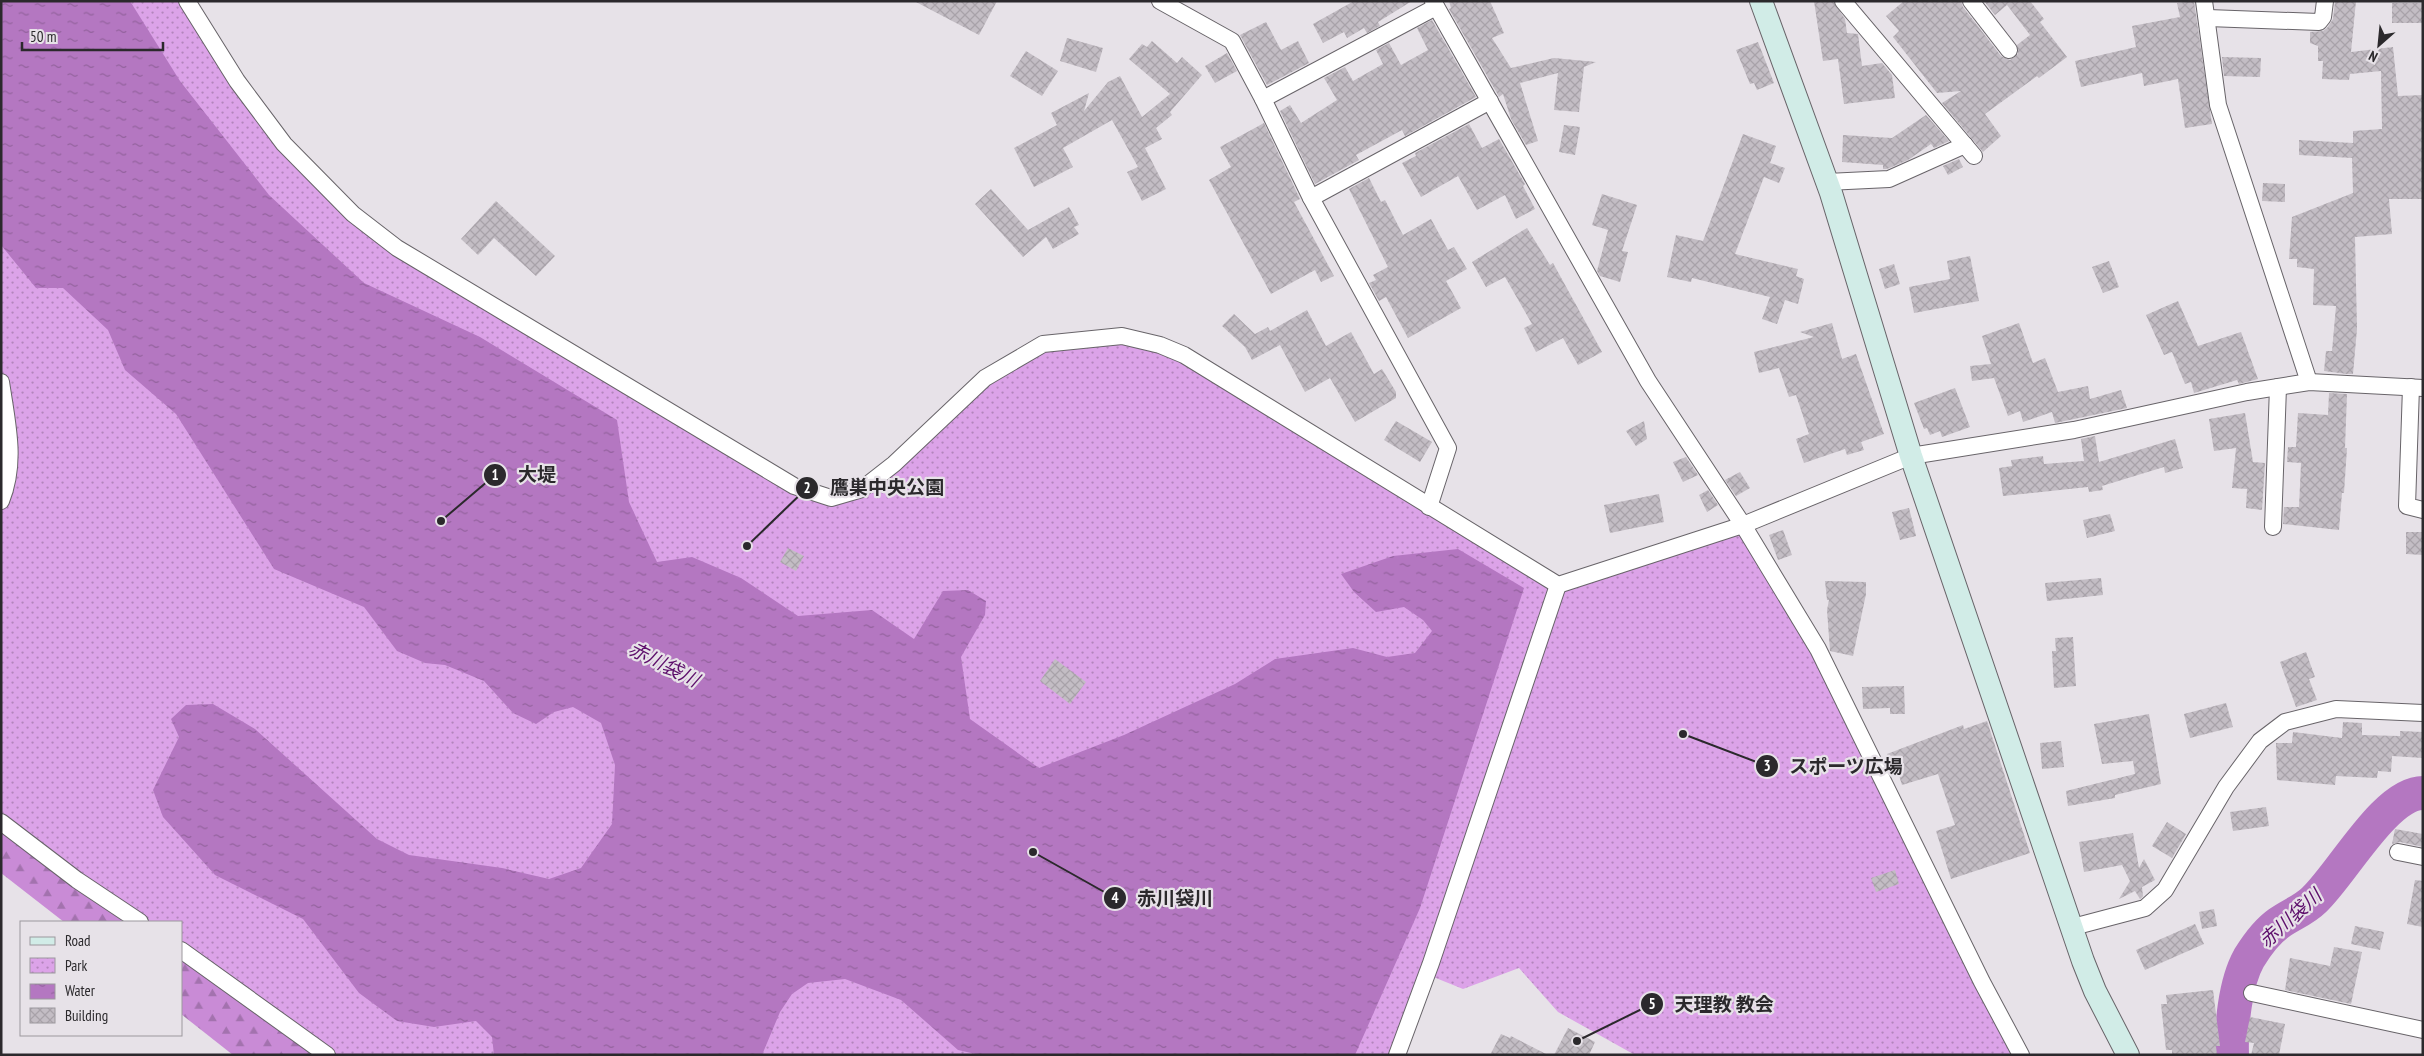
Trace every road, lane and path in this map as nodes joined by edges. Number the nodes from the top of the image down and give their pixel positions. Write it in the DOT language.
graph roads {
  1 [pos="187,1"];
  2 [pos="1160,1"];
  3 [pos="1761,1"];
  4 [pos="1843,1"];
  5 [pos="1971,1"];
  6 [pos="2204,1"];
  7 [pos="2325,1"];
  8 [pos="1435,4"];
  9 [pos="2208,18"];
  10 [pos="2009,50"];
  11 [pos="1263,99"];
  12 [pos="1490,101"];
  13 [pos="1827,182"];
  14 [pos="1311,198"];
  15 [pos="1,382"];
  16 [pos="2308,382"];
  17 [pos="2278,387"];
  18 [pos="2417,388"];
  19 [pos="1911,456"];
  20 [pos="1,501"];
  21 [pos="1429,507"];
  22 [pos="2423,510"];
  23 [pos="1743,525"];
  24 [pos="2273,527"];
  25 [pos="1558,584"];
  26 [pos="2423,713"];
  27 [pos="1,822"];
  28 [pos="2398,852"];
  29 [pos="2423,857"];
  30 [pos="138,921"];
  31 [pos="2073,927"];
  32 [pos="182,951"];
  33 [pos="2252,993"];
  34 [pos="2423,1030"];
  35 [pos="327,1055"];
  36 [pos="1396,1055"];
  37 [pos="2022,1055"];
  38 [pos="2128,1055"];
  1 -- 21 [label="street"];
  2 -- 11 [label="street"];
  3 -- 13 [label="street"];
  4 -- 13 [label="street"];
  5 -- 10 [label="street"];
  6 -- 9 [label="street"];
  7 -- 9 [label="street"];
  8 -- 11 [label="street"];
  8 -- 12 [label="street"];
  9 -- 16 [label="street"];
  11 -- 14 [label="street"];
  12 -- 14 [label="street"];
  12 -- 23 [label="street"];
  13 -- 19 [label="street"];
  14 -- 21 [label="street"];
  15 -- 20 [label="street"];
  16 -- 17 [label="street"];
  16 -- 18 [label="street"];
  17 -- 19 [label="street"];
  17 -- 24 [label="street"];
  18 -- 22 [label="street"];
  19 -- 23 [label="street"];
  19 -- 31 [label="street"];
  21 -- 25 [label="street"];
  23 -- 25 [label="street"];
  23 -- 37 [label="street"];
  25 -- 36 [label="street"];
  26 -- 31 [label="street"];
  27 -- 30 [label="street"];
  28 -- 29 [label="street"];
  31 -- 38 [label="street"];
  32 -- 35 [label="street"];
  33 -- 34 [label="street"];
}
